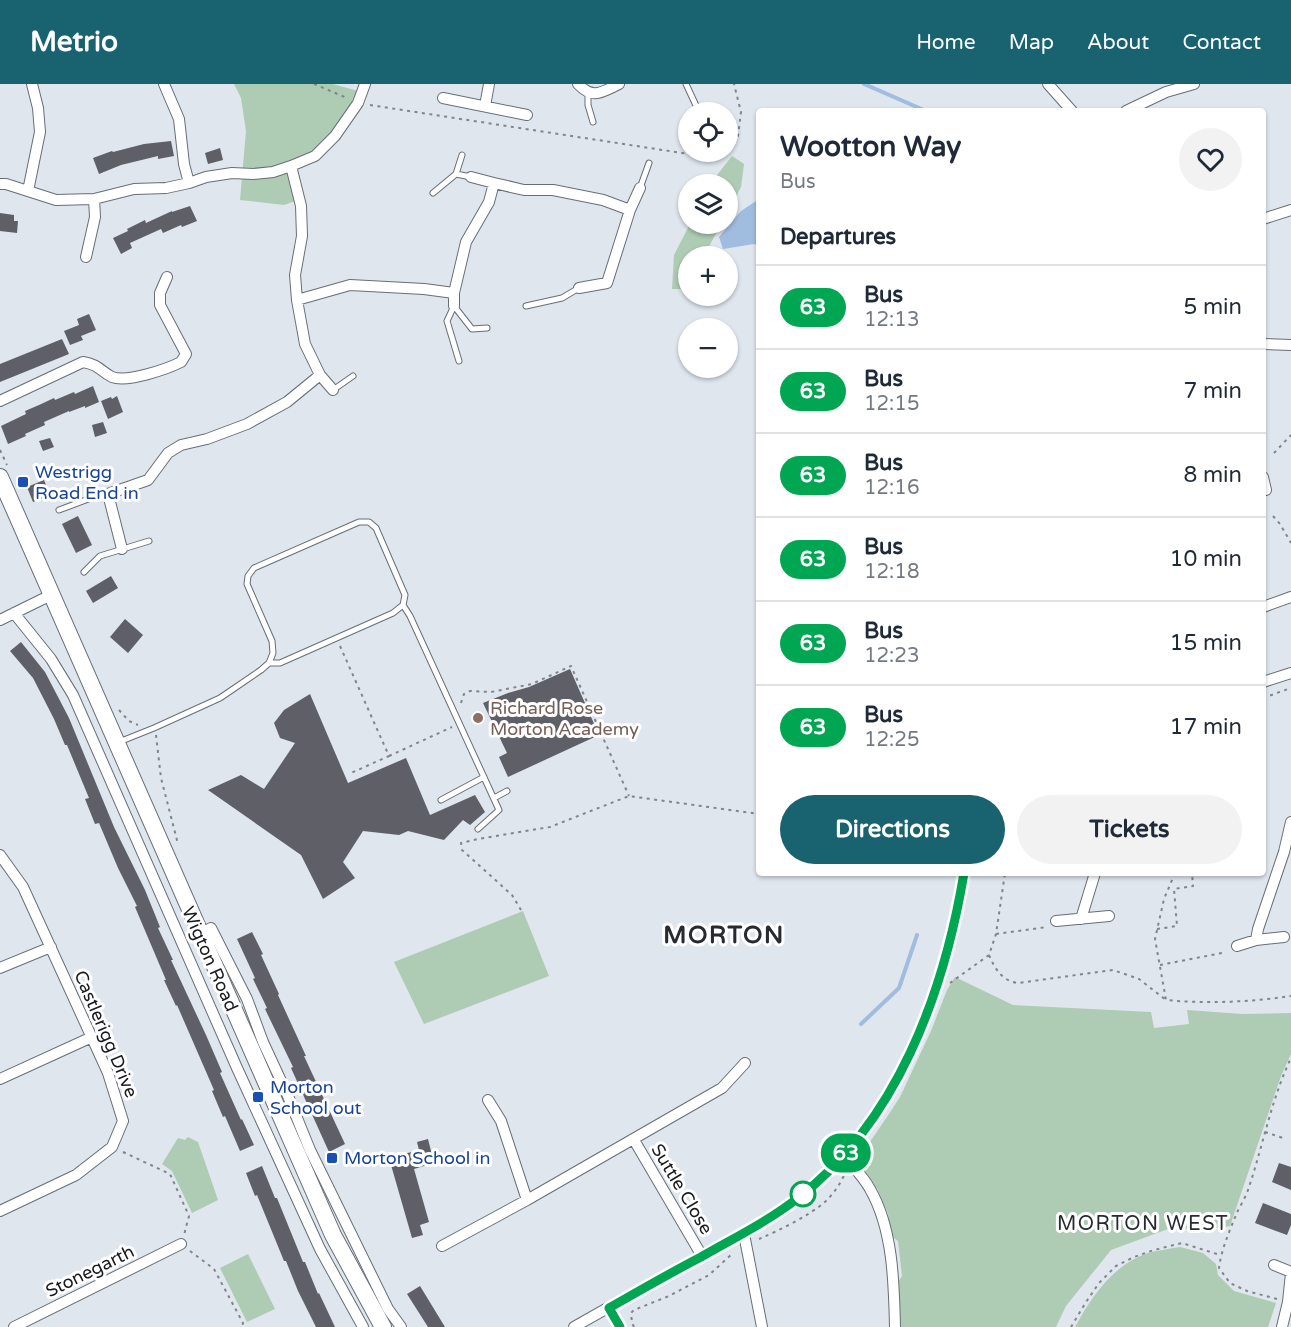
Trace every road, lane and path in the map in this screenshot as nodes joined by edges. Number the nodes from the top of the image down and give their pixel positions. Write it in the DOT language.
graph roads {
  1 [pos="32,84"];
  2 [pos="164,84"];
  3 [pos="314,84"];
  4 [pos="366,84"];
  5 [pos="489,84"];
  6 [pos="578,84"];
  7 [pos="619,84"];
  8 [pos="686,84"];
  9 [pos="734,84"];
  10 [pos="1048,84"];
  11 [pos="1194,84"];
  12 [pos="588,93"];
  13 [pos="443,98"];
  14 [pos="694,102"];
  15 [pos="358,103"];
  16 [pos="485,106"];
  17 [pos="1069,108"];
  18 [pos="1132,108"];
  19 [pos="526,115"];
  20 [pos="593,122"];
  21 [pos="738,136"];
  22 [pos="678,152"];
  23 [pos="462,155"];
  24 [pos="649,163"];
  25 [pos="291,166"];
  26 [pos="456,174"];
  27 [pos="471,177"];
  28 [pos="189,183"];
  29 [pos="494,183"];
  30 [pos="0,184"];
  31 [pos="640,188"];
  32 [pos="28,191"];
  33 [pos="433,194"];
  34 [pos="94,199"];
  35 [pos="630,210"];
  36 [pos="1291,210"];
  37 [pos="1266,218"];
  38 [pos="86,257"];
  39 [pos="167,277"];
  40 [pos="579,288"];
  41 [pos="454,293"];
  42 [pos="297,300"];
  43 [pos="454,306"];
  44 [pos="526,306"];
  45 [pos="487,328"];
  46 [pos="1266,344"];
  47 [pos="1291,345"];
  48 [pos="459,361"];
  49 [pos="320,375"];
  50 [pos="353,376"];
  51 [pos="333,390"];
  52 [pos="0,401"];
  53 [pos="1291,435"];
  54 [pos="0,450"];
  55 [pos="1274,453"];
  56 [pos="5,474"];
  57 [pos="108,494"];
  58 [pos="59,510"];
  59 [pos="1273,516"];
  60 [pos="148,541"];
  61 [pos="1291,543"];
  62 [pos="122,549"];
  63 [pos="84,572"];
  64 [pos="51,596"];
  65 [pos="1291,597"];
  66 [pos="403,605"];
  67 [pos="1266,606"];
  68 [pos="14,613"];
  69 [pos="0,620"];
  70 [pos="337,638"];
  71 [pos="269,663"];
  72 [pos="1291,673"];
  73 [pos="1266,681"];
  74 [pos="1288,689"];
  75 [pos="1266,697"];
  76 [pos="117,708"];
  77 [pos="458,721"];
  78 [pos="154,728"];
  79 [pos="116,743"];
  80 [pos="389,756"];
  81 [pos="351,773"];
  82 [pos="484,777"];
  83 [pos="507,791"];
  84 [pos="629,796"];
  85 [pos="494,798"];
  86 [pos="441,800"];
  87 [pos="756,814"];
  88 [pos="1291,822"];
  89 [pos="478,829"];
  90 [pos="179,846"];
  91 [pos="0,855"];
  92 [pos="963,876"];
  93 [pos="1005,876"];
  94 [pos="1094,876"];
  95 [pos="1174,876"];
  96 [pos="1192,876"];
  97 [pos="1174,889"];
  98 [pos="1168,891"];
  99 [pos="521,910"];
  100 [pos="1109,916"];
  101 [pos="1081,919"];
  102 [pos="1053,924"];
  103 [pos="1157,929"];
  104 [pos="200,933"];
  105 [pos="996,934"];
  106 [pos="1284,937"];
  107 [pos="1256,940"];
  108 [pos="1237,946"];
  109 [pos="51,947"];
  110 [pos="1222,953"];
  111 [pos="989,955"];
  112 [pos="1159,965"];
  113 [pos="0,968"];
  114 [pos="948,984"];
  115 [pos="1291,996"];
  116 [pos="1166,1000"];
  117 [pos="92,1037"];
  118 [pos="1291,1058"];
  119 [pos="746,1063"];
  120 [pos="0,1079"];
  121 [pos="488,1100"];
  122 [pos="1264,1132"];
  123 [pos="1283,1138"];
  124 [pos="634,1140"];
  125 [pos="112,1147"];
  126 [pos="844,1156"];
  127 [pos="847,1170"];
  128 [pos="526,1200"];
  129 [pos="0,1211"];
  130 [pos="744,1234"];
  131 [pos="756,1240"];
  132 [pos="181,1244"];
  133 [pos="442,1246"];
  134 [pos="732,1254"];
  135 [pos="702,1256"];
  136 [pos="1221,1256"];
  137 [pos="1274,1265"];
  138 [pos="1291,1273"];
  139 [pos="1287,1302"];
  140 [pos="609,1308"];
  141 [pos="14,1327"];
  142 [pos="242,1327"];
  143 [pos="363,1327"];
  144 [pos="383,1327"];
  145 [pos="401,1327"];
  146 [pos="574,1327"];
  147 [pos="620,1327"];
  148 [pos="634,1327"];
  149 [pos="762,1327"];
  150 [pos="894,1327"];
  151 [pos="1071,1327"];
  152 [pos="1282,1327"];
  1 -- 32 [label="street"];
  2 -- 28 [label="street"];
  3 -- 15 [label="path"];
  4 -- 15 [label="street"];
  5 -- 16 [label="street"];
  6 -- 12 [label="street"];
  7 -- 12 [label="street"];
  8 -- 14 [label="lane"];
  9 -- 21 [label="path"];
  10 -- 17 [label="street"];
  11 -- 18 [label="street"];
  12 -- 20 [label="lane"];
  13 -- 16 [label="street"];
  15 -- 22 [label="path"];
  15 -- 25 [label="street"];
  16 -- 19 [label="street"];
  23 -- 26 [label="lane"];
  24 -- 31 [label="lane"];
  25 -- 28 [label="street"];
  25 -- 42 [label="street"];
  26 -- 27 [label="lane"];
  26 -- 33 [label="lane"];
  27 -- 29 [label="street"];
  28 -- 34 [label="street"];
  29 -- 35 [label="street"];
  29 -- 41 [label="street"];
  30 -- 32 [label="street"];
  31 -- 35 [label="street"];
  32 -- 34 [label="street"];
  34 -- 38 [label="street"];
  35 -- 40 [label="street"];
  36 -- 37 [label="street"];
  39 -- 52 [label="street"];
  40 -- 44 [label="lane"];
  41 -- 42 [label="street"];
  41 -- 43 [label="street"];
  42 -- 49 [label="street"];
  43 -- 45 [label="lane"];
  43 -- 48 [label="lane"];
  46 -- 47 [label="street"];
  49 -- 51 [label="street"];
  49 -- 57 [label="street"];
  50 -- 51 [label="lane"];
  53 -- 55 [label="path"];
  54 -- 56 [label="path"];
  56 -- 64 [label="main road, Wigton Road"];
  57 -- 58 [label="lane"];
  57 -- 62 [label="street"];
  59 -- 61 [label="path"];
  60 -- 62 [label="lane"];
  62 -- 63 [label="lane"];
  64 -- 68 [label="street"];
  64 -- 79 [label="main road, Wigton Road"];
  65 -- 67 [label="street"];
  66 -- 70 [label="lane"];
  66 -- 71 [label="lane"];
  66 -- 77 [label="lane"];
  68 -- 69 [label="street"];
  68 -- 143 [label="street, Wigton Road"];
  70 -- 71 [label="lane"];
  70 -- 80 [label="path"];
  71 -- 78 [label="lane"];
  72 -- 73 [label="street"];
  74 -- 75 [label="path"];
  76 -- 78 [label="path"];
  77 -- 80 [label="path"];
  77 -- 82 [label="lane"];
  77 -- 84 [label="path"];
  78 -- 79 [label="lane"];
  78 -- 90 [label="path"];
  79 -- 104 [label="main road, Wigton Road"];
  80 -- 81 [label="path"];
  82 -- 85 [label="lane"];
  82 -- 86 [label="lane"];
  83 -- 85 [label="lane"];
  84 -- 87 [label="path"];
  84 -- 99 [label="path"];
  85 -- 89 [label="lane"];
  88 -- 107 [label="street"];
  91 -- 109 [label="street, Castlerigg Drive"];
  92 -- 126 [label="street"];
  93 -- 105 [label="path"];
  94 -- 101 [label="street"];
  95 -- 98 [label="path"];
  96 -- 97 [label="path"];
  97 -- 98 [label="path"];
  97 -- 103 [label="path"];
  98 -- 103 [label="path"];
  100 -- 101 [label="street"];
  101 -- 102 [label="street"];
  102 -- 105 [label="path"];
  103 -- 112 [label="path"];
  104 -- 144 [label="main road, Wigton Road"];
  104 -- 145 [label="street, Wigton Road"];
  105 -- 111 [label="path"];
  106 -- 107 [label="street"];
  107 -- 108 [label="street"];
  109 -- 113 [label="street"];
  109 -- 117 [label="street, Castlerigg Drive"];
  110 -- 112 [label="path"];
  111 -- 114 [label="path"];
  111 -- 116 [label="path"];
  112 -- 116 [label="path"];
  115 -- 116 [label="path"];
  117 -- 120 [label="street"];
  117 -- 125 [label="street, Castlerigg Drive"];
  118 -- 122 [label="path"];
  119 -- 124 [label="street, Suttle Close"];
  121 -- 128 [label="street"];
  122 -- 123 [label="path"];
  122 -- 136 [label="path"];
  124 -- 128 [label="street, Suttle Close"];
  124 -- 135 [label="street, Suttle Close"];
  125 -- 129 [label="street"];
  125 -- 132 [label="path"];
  126 -- 130 [label="street"];
  126 -- 150 [label="street"];
  127 -- 131 [label="path"];
  128 -- 133 [label="street, Suttle Close"];
  130 -- 135 [label="street"];
  130 -- 149 [label="street"];
  132 -- 141 [label="street, Stonegarth"];
  132 -- 142 [label="path"];
  134 -- 148 [label="path"];
  135 -- 140 [label="street"];
  136 -- 139 [label="path"];
  136 -- 151 [label="path"];
  137 -- 138 [label="street"];
  138 -- 139 [label="street"];
  139 -- 152 [label="street"];
  140 -- 146 [label="street"];
  140 -- 147 [label="street"];
}
